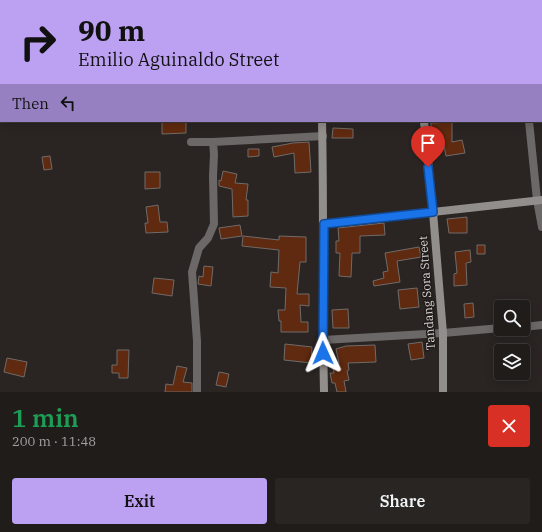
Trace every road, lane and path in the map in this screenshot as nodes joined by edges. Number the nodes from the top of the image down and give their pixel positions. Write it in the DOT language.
graph roads {
  1 [pos="322,122"];
  2 [pos="424,122"];
  3 [pos="529,122"];
  4 [pos="323,136"];
  5 [pos="191,142"];
  6 [pos="213,142"];
  7 [pos="540,200"];
  8 [pos="433,212"];
  9 [pos="324,224"];
  10 [pos="542,227"];
  11 [pos="542,325"];
  12 [pos="530,326"];
  13 [pos="494,329"];
  14 [pos="443,333"];
  15 [pos="323,340"];
  16 [pos="197,392"];
  17 [pos="324,392"];
  18 [pos="443,392"];
  1 -- 4 [label="street"];
  2 -- 8 [label="street, Tandang Sora Street"];
  3 -- 7 [label="street"];
  4 -- 6 [label="street"];
  4 -- 9 [label="street"];
  5 -- 6 [label="street"];
  6 -- 16 [label="street"];
  7 -- 8 [label="street"];
  7 -- 10 [label="street"];
  8 -- 9 [label="street"];
  8 -- 14 [label="street, Tandang Sora Street"];
  9 -- 15 [label="street"];
  11 -- 12 [label="street"];
  13 -- 14 [label="street"];
  14 -- 15 [label="street"];
  14 -- 18 [label="street, Tandang Sora Street"];
  15 -- 17 [label="street"];
}
